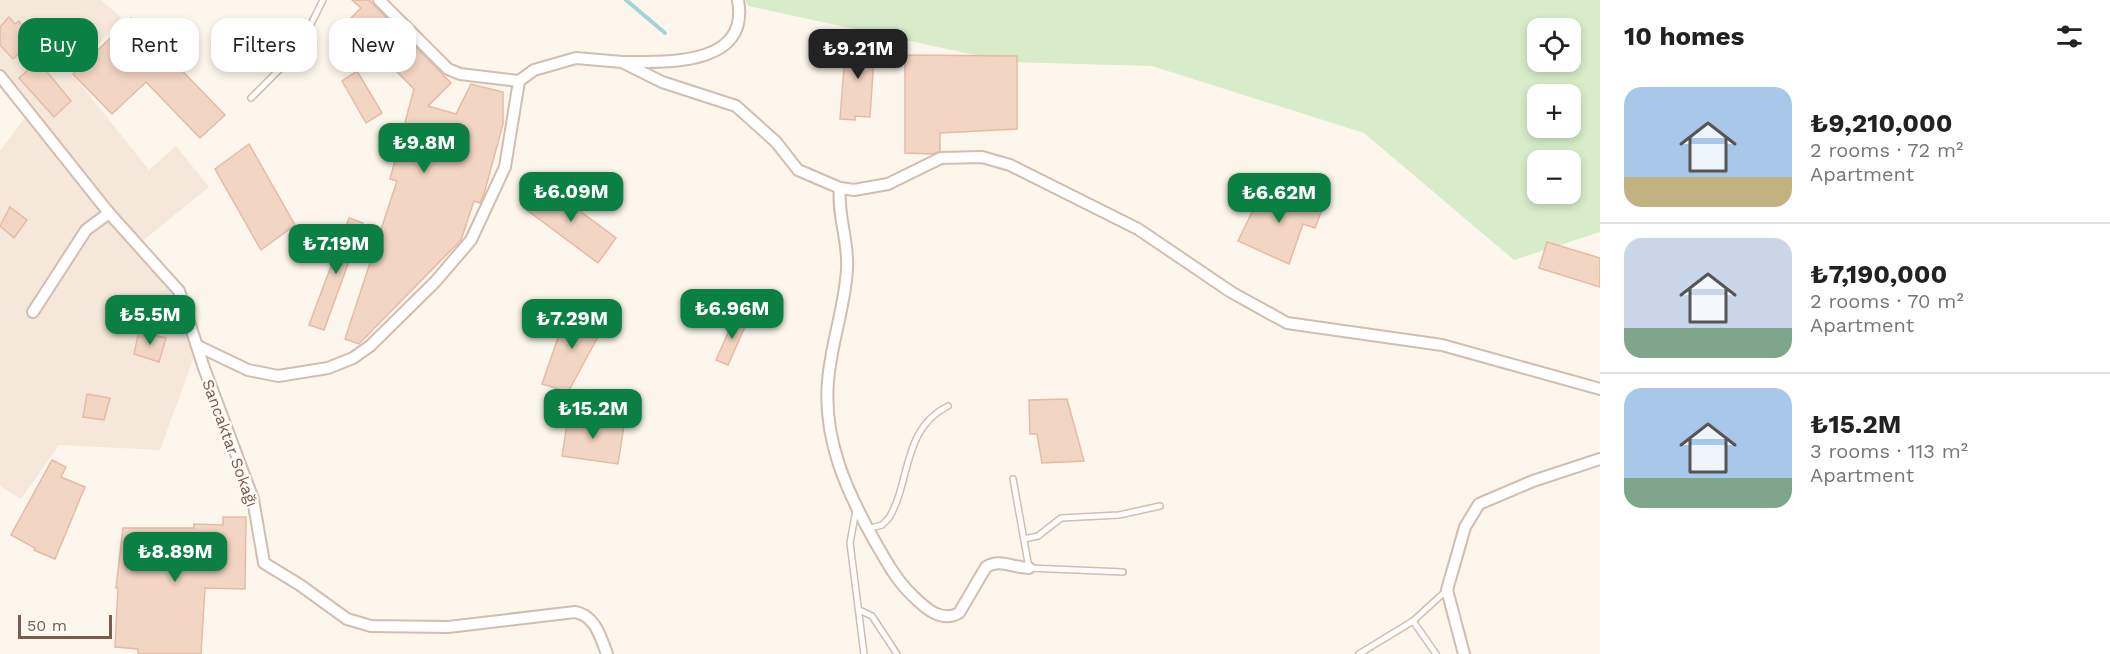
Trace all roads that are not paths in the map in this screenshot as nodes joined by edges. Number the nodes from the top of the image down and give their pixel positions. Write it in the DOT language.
graph roads {
  1 [pos="323,0"];
  2 [pos="379,0"];
  3 [pos="738,0"];
  4 [pos="622,62"];
  5 [pos="0,76"];
  6 [pos="519,81"];
  7 [pos="251,98"];
  8 [pos="840,188"];
  9 [pos="109,213"];
  10 [pos="33,312"];
  11 [pos="198,346"];
  12 [pos="1600,389"];
  13 [pos="948,406"];
  14 [pos="1600,459"];
  15 [pos="1013,479"];
  16 [pos="1160,506"];
  17 [pos="856,509"];
  18 [pos="867,529"];
  19 [pos="1024,539"];
  20 [pos="1029,568"];
  21 [pos="1123,572"];
  22 [pos="1447,590"];
  23 [pos="860,610"];
  24 [pos="1413,621"];
  25 [pos="607,654"];
  26 [pos="864,654"];
  27 [pos="897,654"];
  28 [pos="1359,654"];
  29 [pos="1437,654"];
  30 [pos="1464,654"];
  1 -- 7 [label="lane"];
  2 -- 6 [label="street"];
  3 -- 4 [label="street"];
  4 -- 6 [label="street"];
  4 -- 8 [label="street"];
  5 -- 9 [label="street, Sancaktar Sokağı"];
  6 -- 11 [label="street"];
  8 -- 12 [label="street"];
  8 -- 17 [label="street"];
  9 -- 10 [label="street"];
  9 -- 11 [label="street, Sancaktar Sokağı"];
  11 -- 25 [label="street, Sancaktar Sokağı"];
  13 -- 18 [label="lane"];
  14 -- 22 [label="street"];
  15 -- 19 [label="lane"];
  16 -- 19 [label="lane"];
  17 -- 18 [label="street"];
  17 -- 23 [label="lane"];
  18 -- 20 [label="street"];
  19 -- 20 [label="lane"];
  20 -- 21 [label="lane"];
  22 -- 24 [label="lane"];
  22 -- 30 [label="street"];
  23 -- 26 [label="lane"];
  23 -- 27 [label="lane"];
  24 -- 28 [label="lane"];
  24 -- 29 [label="lane"];
}
